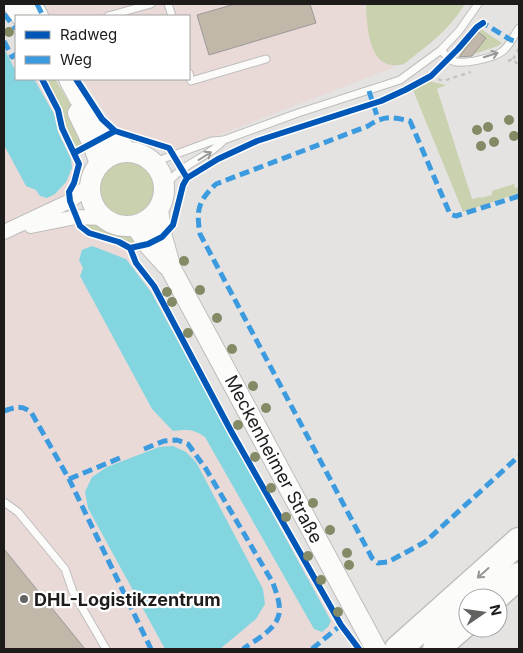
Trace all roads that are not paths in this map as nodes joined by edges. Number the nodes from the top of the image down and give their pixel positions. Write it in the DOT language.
graph roads {
  1 [pos="14,4"];
  2 [pos="31,4"];
  3 [pos="151,4"];
  4 [pos="478,4"];
  5 [pos="20,15"];
  6 [pos="37,15"];
  7 [pos="112,15"];
  8 [pos="519,28"];
  9 [pos="441,50"];
  10 [pos="266,59"];
  11 [pos="190,77"];
  12 [pos="61,80"];
  13 [pos="70,80"];
  14 [pos="224,140"];
  15 [pos="127,152"];
  16 [pos="151,160"];
  17 [pos="100,164"];
  18 [pos="90,185"];
  19 [pos="161,203"];
  20 [pos="103,218"];
  21 [pos="136,226"];
  22 [pos="6,232"];
  23 [pos="171,269"];
  24 [pos="4,502"];
  25 [pos="519,540"];
  26 [pos="519,576"];
  27 [pos="505,588"];
  28 [pos="458,630"];
  29 [pos="106,649"];
  30 [pos="376,649"];
  31 [pos="398,649"];
  32 [pos="436,649"];
  1 -- 5 [label="main road"];
  2 -- 6 [label="main road"];
  3 -- 7 [label="lane"];
  4 -- 9 [label="lane"];
  9 -- 8 [label="lane, one-way"];
  9 -- 14 [label="lane"];
  10 -- 11 [label="lane"];
  12 -- 17 [label="main road"];
  13 -- 15 [label="main road"];
  14 -- 16 [label="lane"];
  19 -- 14 [label="lane, one-way"];
  15 -- 16 [label="main road"];
  15 -- 17 [label="main road"];
  16 -- 19 [label="main road, Meckenheimer Straße"];
  17 -- 18 [label="main road"];
  18 -- 20 [label="main road"];
  18 -- 22 [label="street"];
  19 -- 21 [label="main road"];
  19 -- 23 [label="main road, Meckenheimer Straße"];
  20 -- 21 [label="main road"];
  20 -- 22 [label="street"];
  21 -- 23 [label="main road, Meckenheimer Straße"];
  23 -- 30 [label="main road, Meckenheimer Straße"];
  24 -- 29 [label="lane"];
  25 -- 31 [label="highway, one-way"];
  26 -- 27 [label="highway"];
  28 -- 32 [label="highway"];
}
